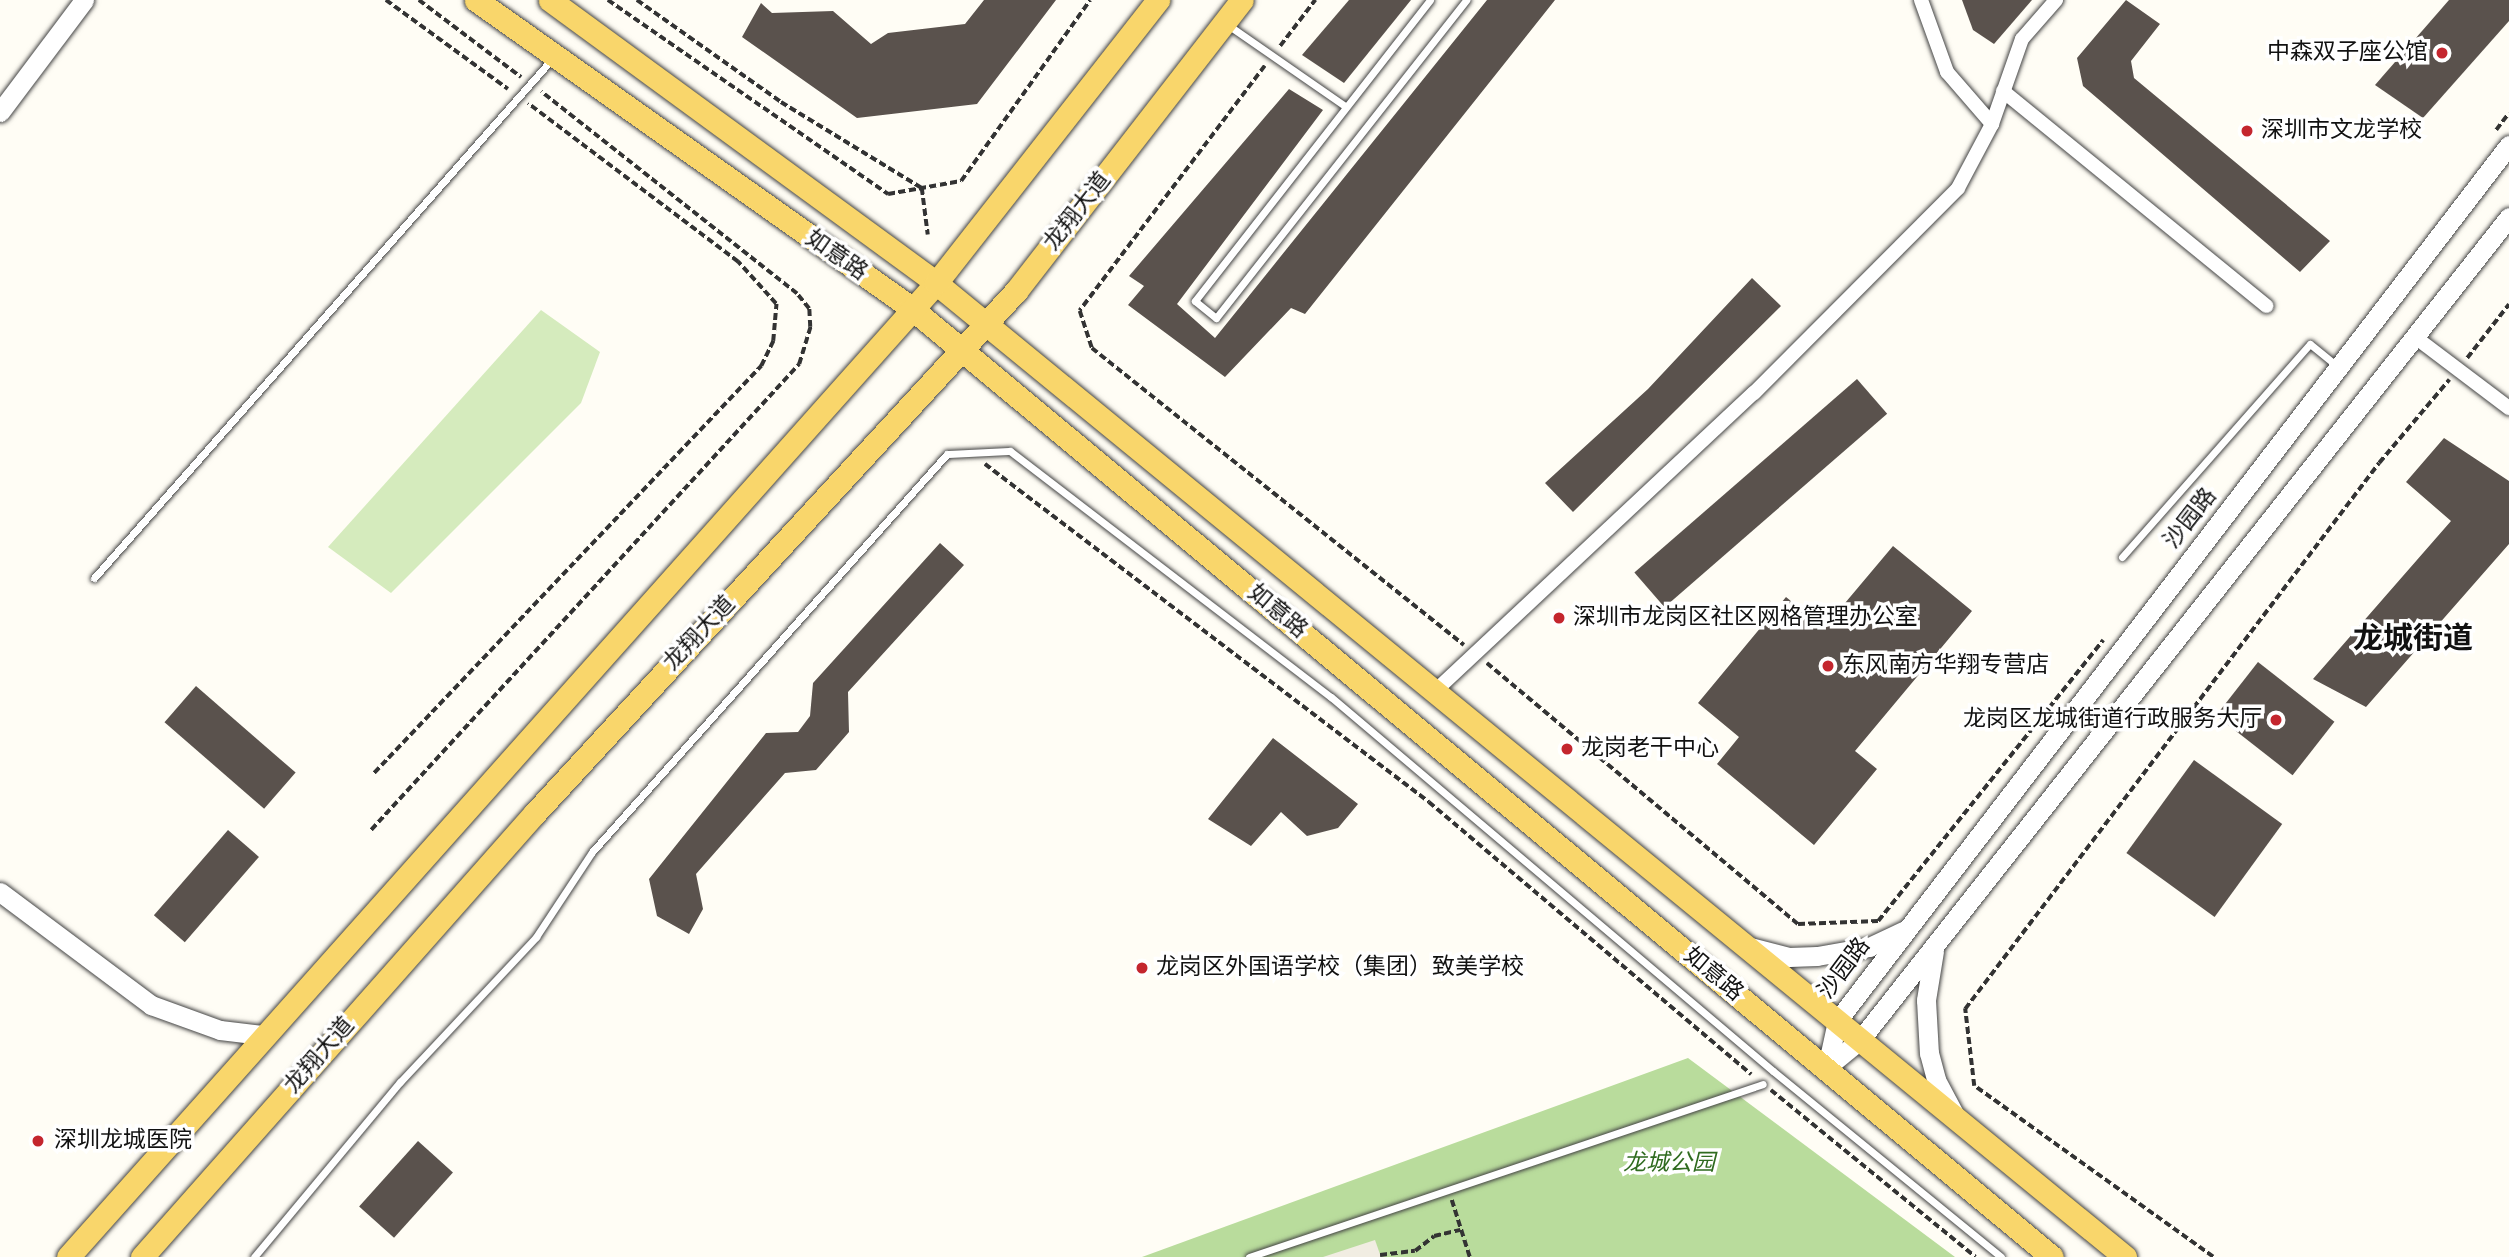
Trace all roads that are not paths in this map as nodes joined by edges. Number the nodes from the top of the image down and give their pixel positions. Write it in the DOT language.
graph roads {
  1 [pos="84,0"];
  2 [pos="476,0"];
  3 [pos="550,0"];
  4 [pos="1158,0"];
  5 [pos="1242,0"];
  6 [pos="1430,0"];
  7 [pos="1466,0"];
  8 [pos="1921,0"];
  9 [pos="2056,0"];
  10 [pos="1225,22"];
  11 [pos="554,57"];
  12 [pos="2003,91"];
  13 [pos="1345,106"];
  14 [pos="0,112"];
  15 [pos="1992,124"];
  16 [pos="2501,140"];
  17 [pos="2509,217"];
  18 [pos="936,283"];
  19 [pos="2267,306"];
  20 [pos="910,307"];
  21 [pos="986,325"];
  22 [pos="2415,337"];
  23 [pos="962,351"];
  24 [pos="2338,367"];
  25 [pos="2509,408"];
  26 [pos="2122,557"];
  27 [pos="94,578"];
  28 [pos="1434,692"];
  29 [pos="0,892"];
  30 [pos="1907,929"];
  31 [pos="1741,943"];
  32 [pos="1936,944"];
  33 [pos="1837,1021"];
  34 [pos="262,1035"];
  35 [pos="1860,1040"];
  36 [pos="1827,1067"];
  37 [pos="1763,1084"];
  38 [pos="1961,1123"];
  39 [pos="68,1257"];
  40 [pos="142,1257"];
  41 [pos="254,1257"];
  42 [pos="1249,1257"];
  43 [pos="2001,1257"];
  44 [pos="2052,1257"];
  45 [pos="2125,1257"];
  1 -- 14 [label="street"];
  2 -- 11 [label="main road, 如意路"];
  3 -- 18 [label="main road, 如意路"];
  4 -- 18 [label="main road"];
  5 -- 10 [label="main road, 龙翔大道"];
  6 -- 13 [label="lane"];
  7 -- 13 [label="lane"];
  8 -- 15 [label="street"];
  9 -- 12 [label="street"];
  10 -- 13 [label="lane"];
  10 -- 21 [label="main road, 龙翔大道"];
  11 -- 20 [label="main road, 如意路"];
  11 -- 27 [label="lane"];
  12 -- 15 [label="street"];
  12 -- 19 [label="street"];
  15 -- 28 [label="street"];
  16 -- 24 [label="street, 沙园路"];
  17 -- 22 [label="street"];
  18 -- 20 [label="main road"];
  18 -- 21 [label="main road, 如意路"];
  20 -- 23 [label="main road, 如意路"];
  20 -- 34 [label="main road"];
  21 -- 23 [label="main road, 龙翔大道"];
  21 -- 28 [label="main road, 如意路"];
  22 -- 25 [label="street"];
  22 -- 32 [label="street"];
  23 -- 36 [label="main road, 如意路"];
  23 -- 40 [label="main road, 龙翔大道"];
  24 -- 26 [label="lane"];
  24 -- 30 [label="street, 沙园路"];
  28 -- 31 [label="main road, 如意路"];
  29 -- 34 [label="street"];
  30 -- 31 [label="street"];
  30 -- 33 [label="street, 沙园路"];
  31 -- 33 [label="main road, 如意路"];
  32 -- 35 [label="street"];
  32 -- 38 [label="street"];
  33 -- 35 [label="main road, 如意路"];
  33 -- 36 [label="street, 沙园路"];
  34 -- 39 [label="main road"];
  35 -- 36 [label="street"];
  35 -- 38 [label="main road, 如意路"];
  36 -- 44 [label="main road, 如意路"];
  37 -- 42 [label="lane"];
  38 -- 45 [label="main road, 如意路"];
  41 -- 43 [label="lane"];
}
